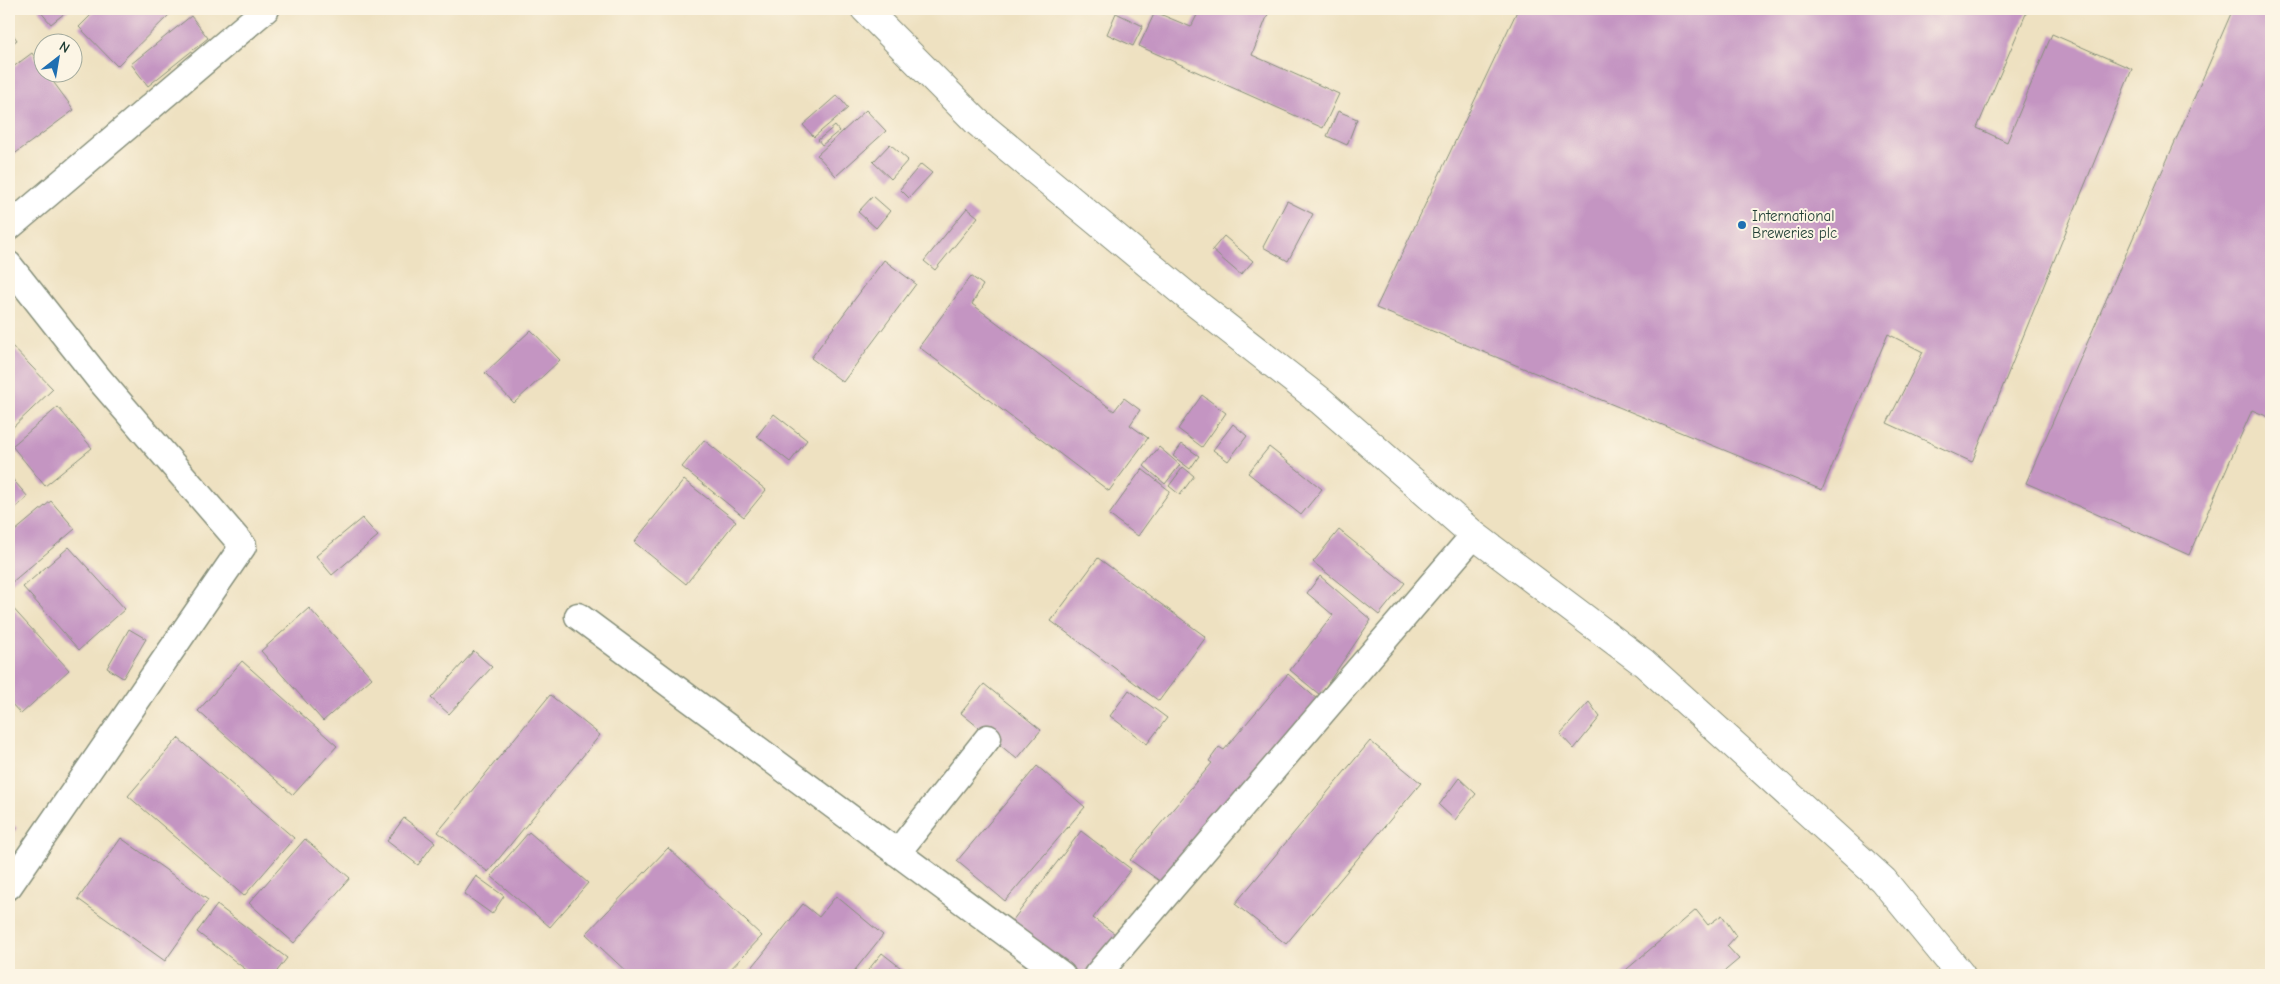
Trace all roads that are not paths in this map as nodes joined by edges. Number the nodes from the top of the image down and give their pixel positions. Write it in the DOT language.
graph roads {
  1 [pos="266,9"];
  2 [pos="865,9"];
  3 [pos="239,18"];
  4 [pos="9,226"];
  5 [pos="9,265"];
  6 [pos="1474,536"];
  7 [pos="578,616"];
  8 [pos="988,738"];
  9 [pos="897,853"];
  10 [pos="9,886"];
  11 [pos="1062,975"];
  12 [pos="1097,975"];
  13 [pos="1961,975"];
  1 -- 3 [label="street"];
  2 -- 6 [label="main road"];
  3 -- 4 [label="street"];
  5 -- 10 [label="street"];
  6 -- 12 [label="street"];
  6 -- 13 [label="main road"];
  7 -- 9 [label="street"];
  8 -- 9 [label="street"];
  9 -- 11 [label="street"];
}
